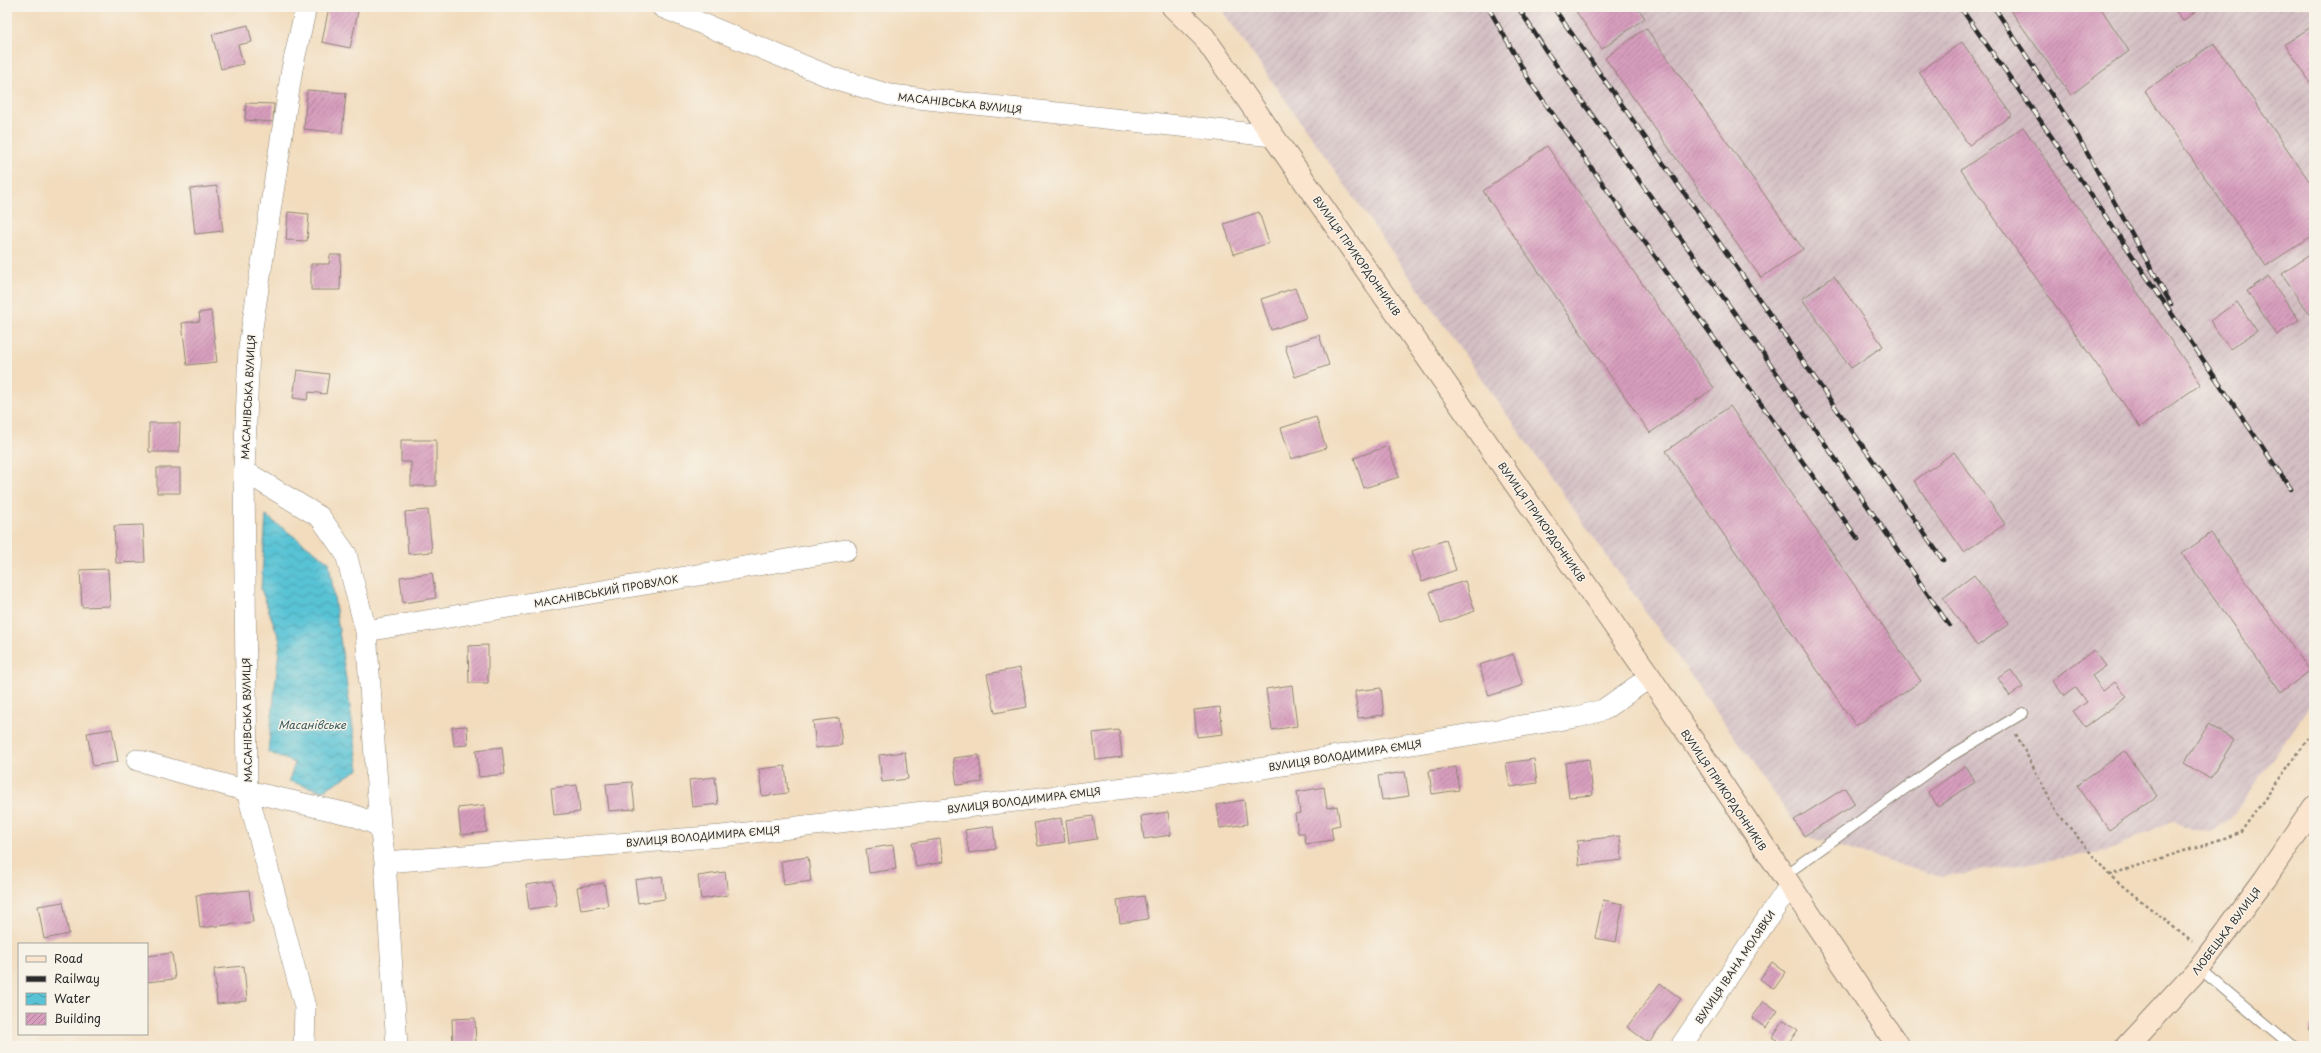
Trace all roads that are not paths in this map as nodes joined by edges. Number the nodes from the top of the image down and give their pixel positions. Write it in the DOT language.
graph roads {
  1 [pos="306,7"];
  2 [pos="662,7"];
  3 [pos="1173,7"];
  4 [pos="1273,136"];
  5 [pos="244,471"];
  6 [pos="846,550"];
  7 [pos="366,631"];
  8 [pos="1650,677"];
  9 [pos="2023,713"];
  10 [pos="137,760"];
  11 [pos="247,791"];
  12 [pos="2314,807"];
  13 [pos="380,826"];
  14 [pos="385,862"];
  15 [pos="1786,882"];
  16 [pos="2204,962"];
  17 [pos="304,1046"];
  18 [pos="397,1046"];
  19 [pos="1681,1046"];
  20 [pos="1898,1046"];
  21 [pos="2127,1046"];
  22 [pos="2292,1046"];
  1 -- 5 [label="street, МАСАНІВСЬКА ВУЛИЦЯ"];
  2 -- 4 [label="street, МАСАНІВСЬКА ВУЛИЦЯ"];
  3 -- 4 [label="street, ВУЛИЦЯ ПРИКОРДОННИКІВ"];
  4 -- 8 [label="street, ВУЛИЦЯ ПРИКОРДОННИКІВ"];
  5 -- 7 [label="street"];
  5 -- 11 [label="street, МАСАНІВСЬКА ВУЛИЦЯ"];
  6 -- 7 [label="street, МАСАНІВСЬКИЙ ПРОВУЛОК"];
  7 -- 13 [label="street"];
  8 -- 14 [label="street, ВУЛИЦЯ ВОЛОДИМИРА ЄМЦЯ"];
  8 -- 15 [label="street, ВУЛИЦЯ ПРИКОРДОННИКІВ"];
  9 -- 15 [label="lane"];
  10 -- 11 [label="street, МАСАНІВСЬКА ВУЛИЦЯ"];
  11 -- 13 [label="street, МАСАНІВСЬКА ВУЛИЦЯ"];
  11 -- 17 [label="street, МАСАНІВСЬКА ВУЛИЦЯ"];
  12 -- 16 [label="street, ЛЮБЕЦЬКА ВУЛИЦЯ"];
  13 -- 14 [label="street"];
  14 -- 18 [label="street"];
  15 -- 19 [label="street, ВУЛИЦЯ ІВАНА МОЛЯВКИ"];
  15 -- 20 [label="street, ВУЛИЦЯ ПРИКОРДОННИКІВ"];
  16 -- 21 [label="street, ЛЮБЕЦЬКА ВУЛИЦЯ"];
  16 -- 22 [label="lane"];
}
